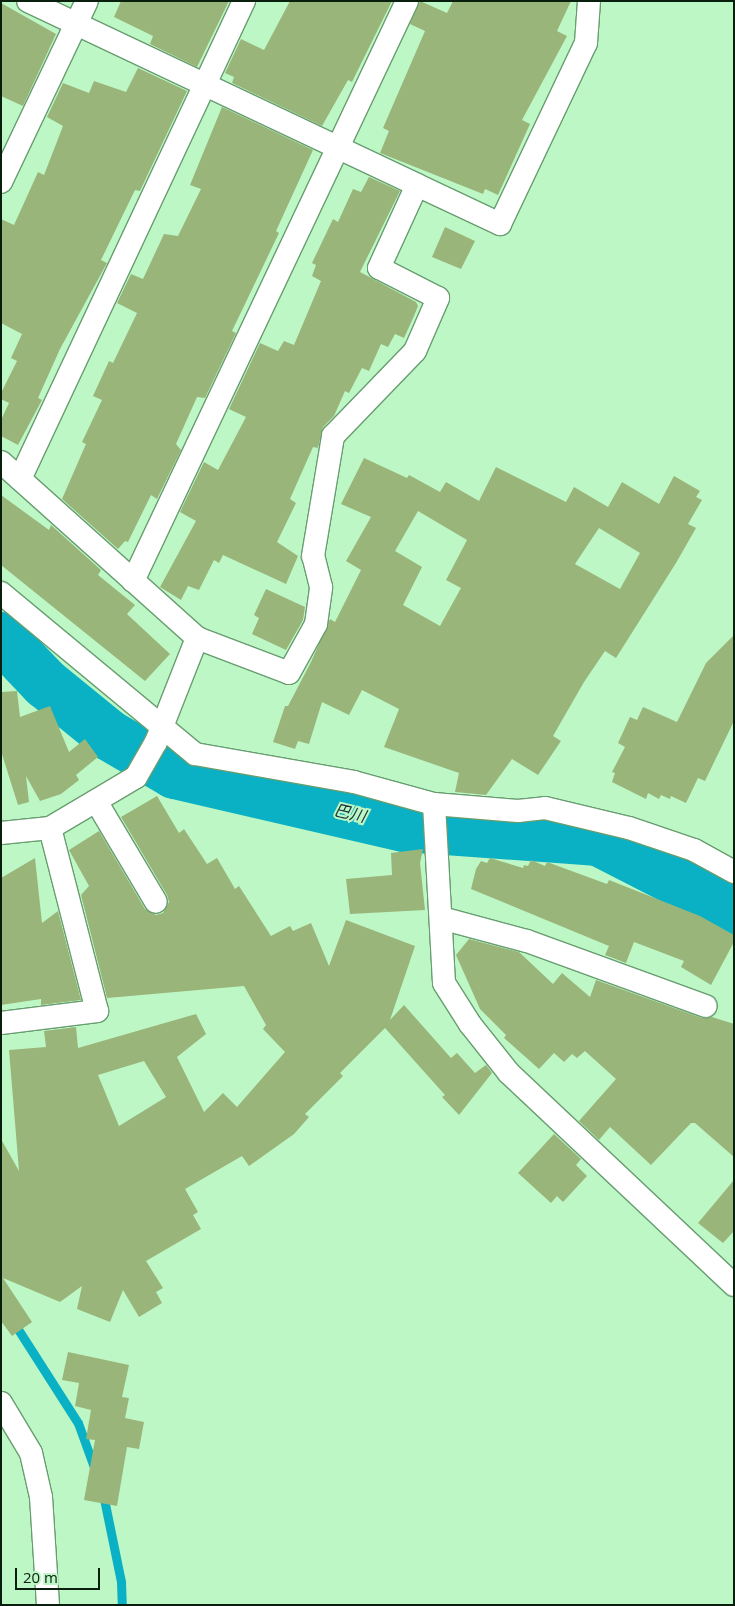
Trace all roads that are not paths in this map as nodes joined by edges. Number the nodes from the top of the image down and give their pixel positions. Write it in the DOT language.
graph roads {
  1 [pos="28,1"];
  2 [pos="87,1"];
  3 [pos="244,1"];
  4 [pos="407,1"];
  5 [pos="589,1"];
  6 [pos="76,24"];
  7 [pos="205,85"];
  8 [pos="338,147"];
  9 [pos="1,182"];
  10 [pos="417,184"];
  11 [pos="1,462"];
  12 [pos="20,479"];
  13 [pos="134,580"];
  14 [pos="1,592"];
  15 [pos="197,638"];
  16 [pos="158,734"];
  17 [pos="96,801"];
  18 [pos="434,810"];
  19 [pos="50,828"];
  20 [pos="1,833"];
  21 [pos="734,872"];
  22 [pos="156,902"];
  23 [pos="441,918"];
  24 [pos="706,1006"];
  25 [pos="1,1023"];
  26 [pos="734,1285"];
  27 [pos="1,1403"];
  28 [pos="48,1605"];
  1 -- 6 [label="street"];
  2 -- 6 [label="street"];
  3 -- 7 [label="street"];
  4 -- 8 [label="street"];
  5 -- 10 [label="street"];
  6 -- 7 [label="street"];
  6 -- 9 [label="street"];
  7 -- 8 [label="street"];
  7 -- 12 [label="street"];
  8 -- 10 [label="street"];
  8 -- 13 [label="street"];
  10 -- 15 [label="street"];
  11 -- 12 [label="street"];
  12 -- 13 [label="street"];
  13 -- 15 [label="street"];
  14 -- 16 [label="street"];
  15 -- 16 [label="street"];
  16 -- 17 [label="street"];
  16 -- 18 [label="street"];
  17 -- 19 [label="street"];
  17 -- 22 [label="street"];
  18 -- 21 [label="street"];
  18 -- 23 [label="street"];
  19 -- 20 [label="street"];
  19 -- 25 [label="street"];
  23 -- 24 [label="street"];
  23 -- 26 [label="street"];
  27 -- 28 [label="street"];
}
